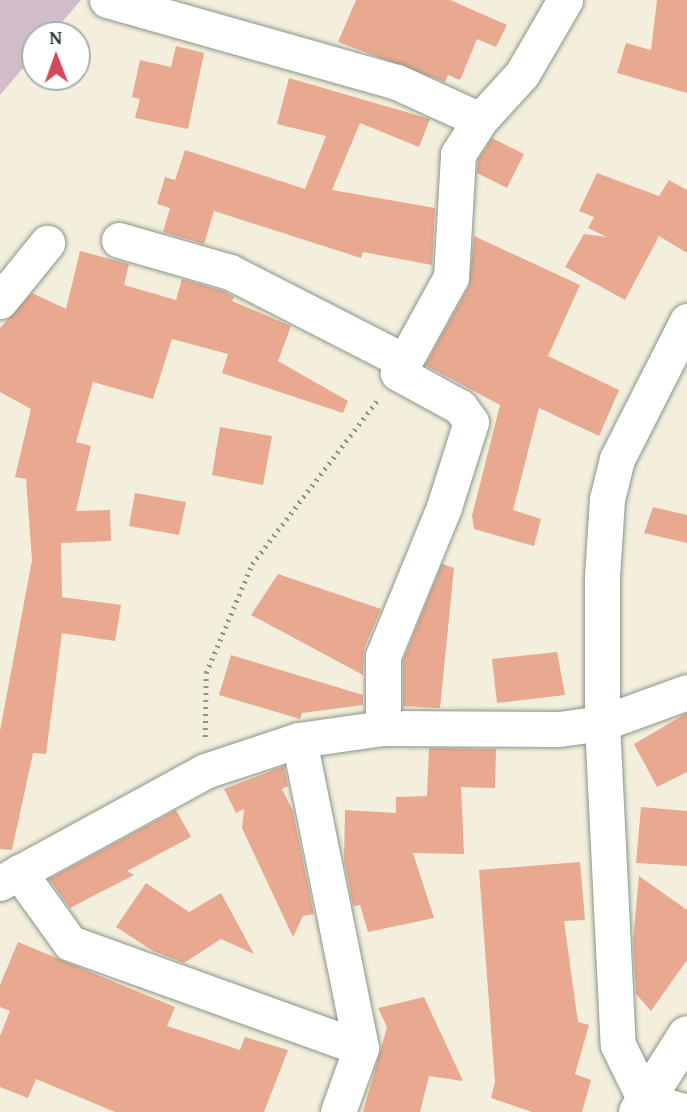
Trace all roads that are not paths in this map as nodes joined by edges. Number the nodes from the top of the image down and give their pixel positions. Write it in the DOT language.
graph roads {
  1 [pos="107,0"];
  2 [pos="565,0"];
  3 [pos="480,120"];
  4 [pos="119,240"];
  5 [pos="47,243"];
  6 [pos="0,301"];
  7 [pos="687,321"];
  8 [pos="401,367"];
  9 [pos="687,692"];
  10 [pos="602,723"];
  11 [pos="383,729"];
  12 [pos="299,740"];
  13 [pos="10,878"];
  14 [pos="687,1035"];
  15 [pos="361,1048"];
  16 [pos="641,1106"];
  17 [pos="338,1112"];
  18 [pos="687,1112"];
  1 -- 3 [label="street"];
  2 -- 3 [label="street"];
  3 -- 8 [label="street"];
  4 -- 8 [label="street"];
  5 -- 6 [label="street"];
  7 -- 10 [label="street"];
  8 -- 11 [label="street"];
  9 -- 10 [label="street"];
  10 -- 11 [label="street"];
  10 -- 16 [label="street"];
  11 -- 12 [label="street"];
  12 -- 13 [label="street"];
  12 -- 15 [label="street"];
  13 -- 15 [label="street"];
  14 -- 16 [label="highway"];
  15 -- 17 [label="street"];
  16 -- 18 [label="street"];
}
